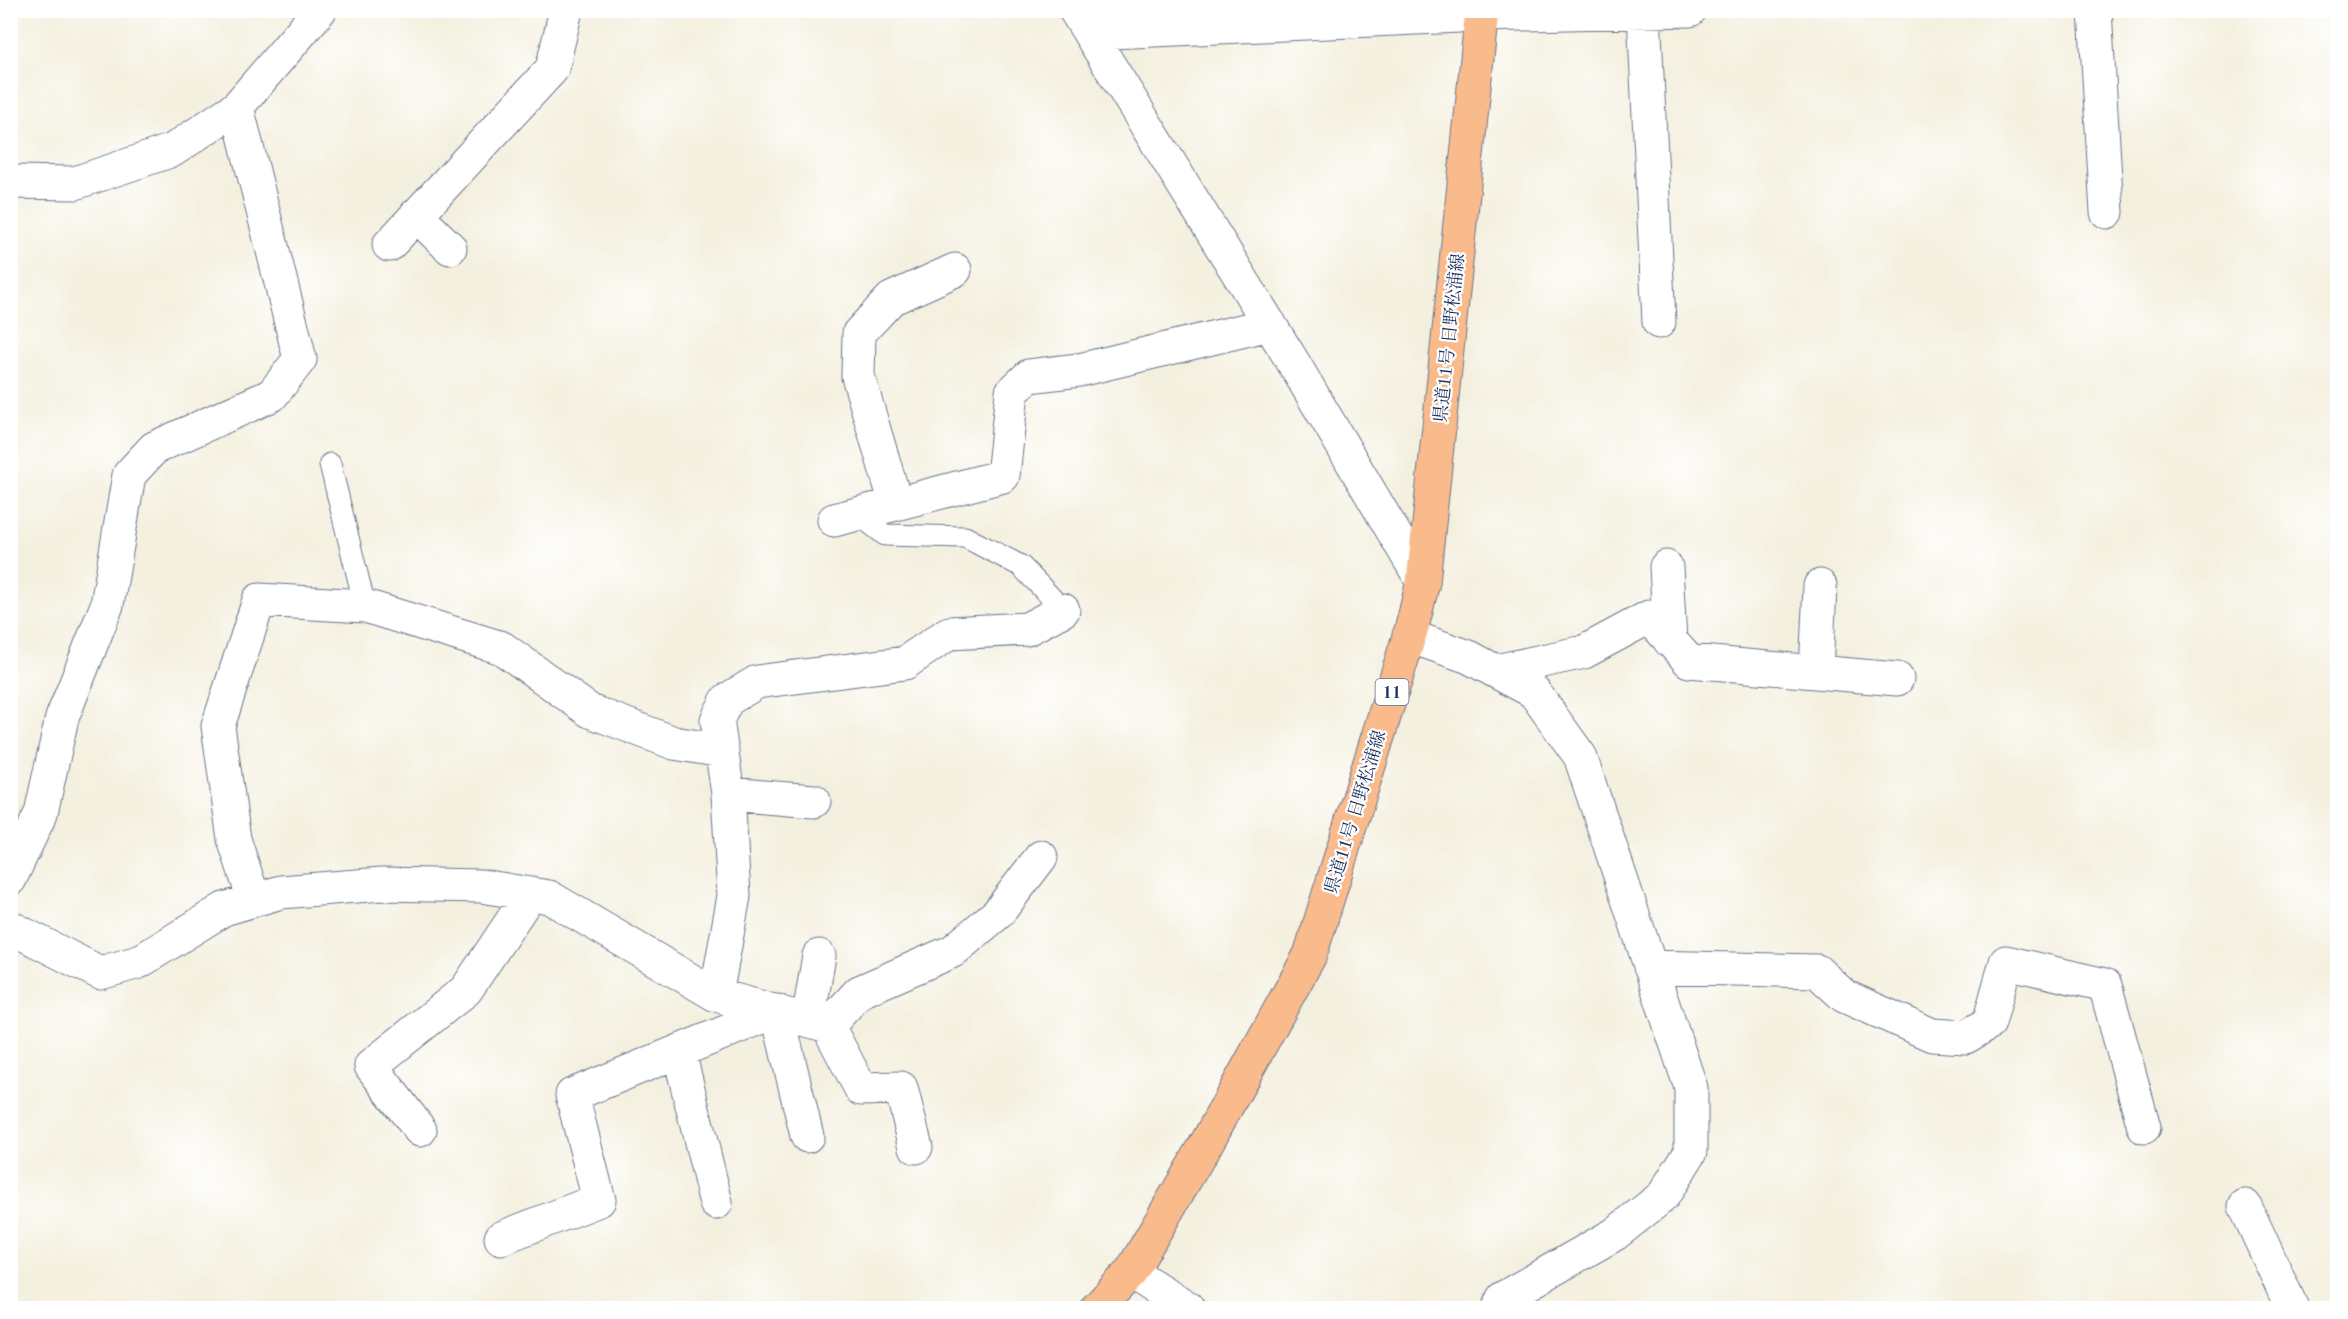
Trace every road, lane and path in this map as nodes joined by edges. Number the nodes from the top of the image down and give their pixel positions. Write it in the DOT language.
graph roads {
  1 [pos="320,10"];
  2 [pos="566,10"];
  3 [pos="1690,10"];
  4 [pos="2096,10"];
  5 [pos="1482,13"];
  6 [pos="1644,13"];
  7 [pos="1082,22"];
  8 [pos="237,107"];
  9 [pos="10,182"];
  10 [pos="2107,212"];
  11 [pos="416,215"];
  12 [pos="389,244"];
  13 [pos="450,248"];
  14 [pos="955,270"];
  15 [pos="1659,322"];
  16 [pos="1270,324"];
  17 [pos="330,464"];
  18 [pos="896,504"];
  19 [pos="846,517"];
  20 [pos="1666,567"];
  21 [pos="1423,582"];
  22 [pos="1820,586"];
  23 [pos="365,606"];
  24 [pos="1063,610"];
  25 [pos="1409,636"];
  26 [pos="1670,641"];
  27 [pos="1496,671"];
  28 [pos="1816,672"];
  29 [pos="1897,679"];
  30 [pos="722,751"];
  31 [pos="728,794"];
  32 [pos="814,801"];
  33 [pos="1041,857"];
  34 [pos="10,879"];
  35 [pos="530,894"];
  36 [pos="254,900"];
  37 [pos="10,927"];
  38 [pos="819,956"];
  39 [pos="1650,967"];
  40 [pos="716,995"];
  41 [pos="804,1019"];
  42 [pos="679,1052"];
  43 [pos="2144,1127"];
  44 [pos="420,1130"];
  45 [pos="807,1136"];
  46 [pos="916,1147"];
  47 [pos="716,1203"];
  48 [pos="2244,1206"];
  49 [pos="501,1238"];
  50 [pos="1131,1272"];
  51 [pos="1098,1308"];
  52 [pos="1188,1308"];
  53 [pos="1499,1308"];
  54 [pos="2292,1308"];
  1 -- 8 [label="street"];
  2 -- 11 [label="street"];
  3 -- 6 [label="street"];
  4 -- 10 [label="street"];
  5 -- 6 [label="street"];
  5 -- 7 [label="street"];
  5 -- 21 [label="main road, 県道11号 日野松浦線 / 11"];
  6 -- 15 [label="street"];
  7 -- 16 [label="street"];
  8 -- 9 [label="street"];
  8 -- 34 [label="street"];
  11 -- 12 [label="street"];
  11 -- 13 [label="street"];
  14 -- 18 [label="street"];
  16 -- 18 [label="street"];
  16 -- 21 [label="street"];
  17 -- 23 [label="lane"];
  18 -- 19 [label="street"];
  19 -- 24 [label="lane"];
  20 -- 26 [label="street"];
  21 -- 25 [label="main road, 県道11号 日野松浦線 / 11"];
  22 -- 28 [label="street"];
  23 -- 30 [label="street"];
  23 -- 36 [label="street"];
  24 -- 30 [label="street"];
  25 -- 27 [label="street"];
  25 -- 50 [label="main road, 県道11号 日野松浦線 / 11"];
  26 -- 27 [label="street"];
  26 -- 28 [label="street"];
  27 -- 39 [label="street"];
  28 -- 29 [label="street"];
  30 -- 31 [label="street"];
  31 -- 32 [label="street"];
  31 -- 40 [label="street"];
  33 -- 41 [label="street"];
  35 -- 36 [label="street"];
  35 -- 40 [label="street"];
  35 -- 44 [label="street"];
  36 -- 37 [label="street"];
  38 -- 41 [label="street"];
  39 -- 43 [label="street"];
  39 -- 53 [label="street"];
  40 -- 41 [label="street"];
  41 -- 42 [label="street"];
  41 -- 45 [label="street"];
  41 -- 46 [label="street"];
  42 -- 47 [label="street"];
  42 -- 49 [label="street"];
  48 -- 54 [label="street"];
  50 -- 51 [label="main road, 県道11号 日野松浦線 / 11"];
  50 -- 52 [label="street"];
}
